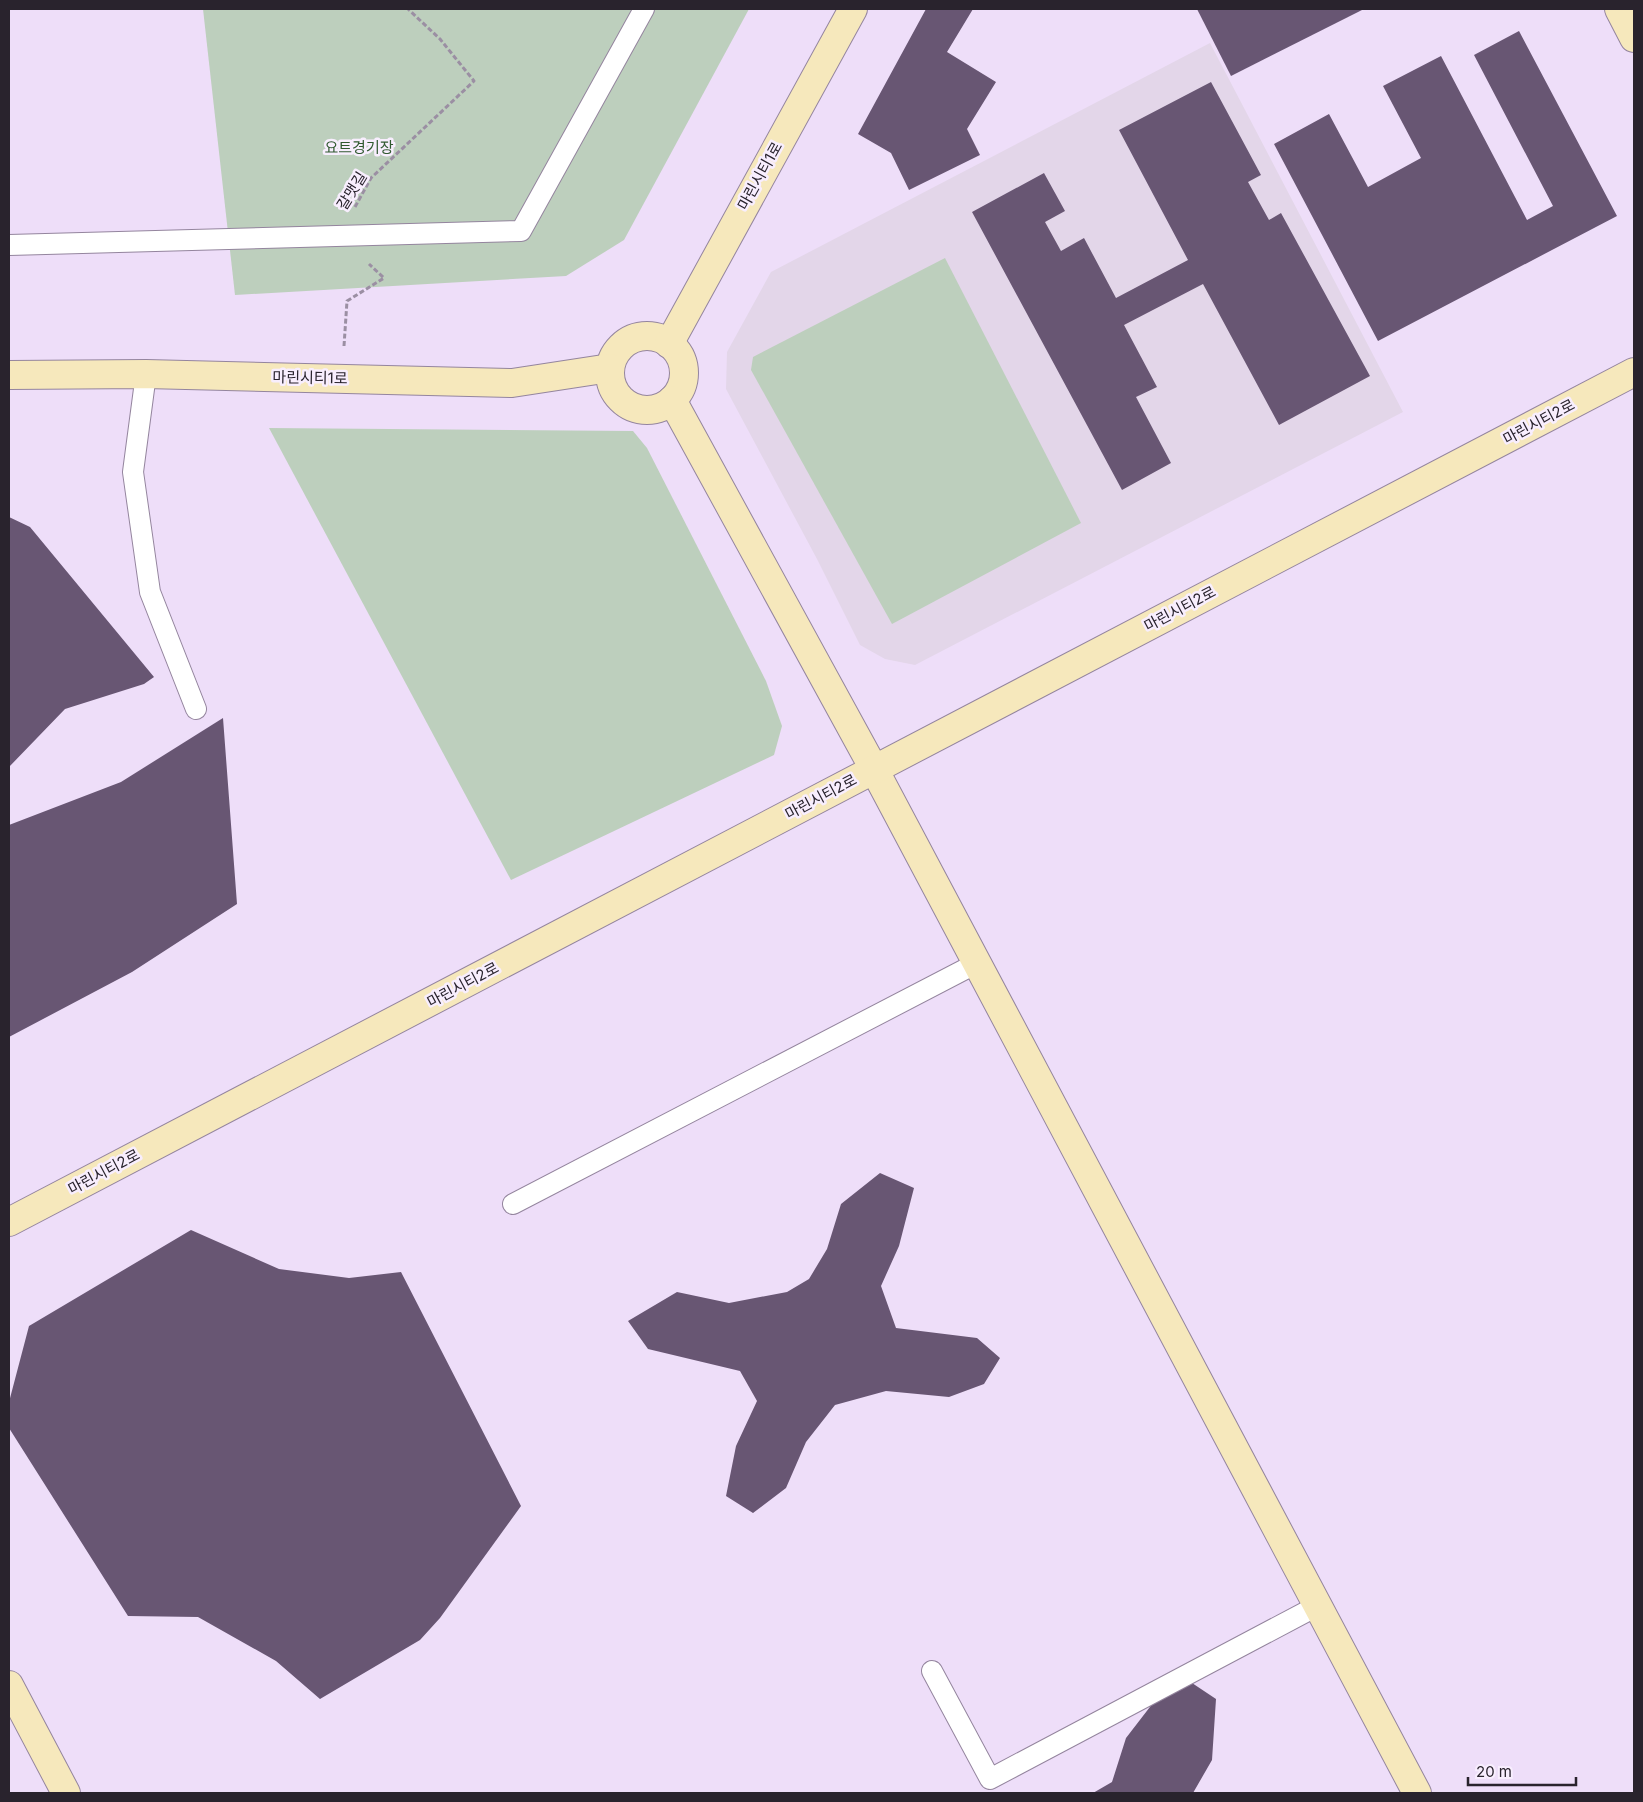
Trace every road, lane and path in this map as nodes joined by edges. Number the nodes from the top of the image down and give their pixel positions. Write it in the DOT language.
graph roads {
  1 [pos="408,9"];
  2 [pos="644,9"];
  3 [pos="854,9"];
  4 [pos="1619,9"];
  5 [pos="1634,38"];
  6 [pos="338,236"];
  7 [pos="9,245"];
  8 [pos="669,344"];
  9 [pos="610,368"];
  10 [pos="1634,372"];
  11 [pos="146,374"];
  12 [pos="9,375"];
  13 [pos="343,378"];
  14 [pos="672,400"];
  15 [pos="196,709"];
  16 [pos="874,769"];
  17 [pos="977,962"];
  18 [pos="513,1204"];
  19 [pos="9,1222"];
  20 [pos="1317,1606"];
  21 [pos="932,1671"];
  22 [pos="9,1685"];
  23 [pos="66,1793"];
  24 [pos="1417,1793"];
  1 -- 6 [label="path, 갈맷길"];
  2 -- 6 [label="lane"];
  3 -- 8 [label="main road, 마린시티1로"];
  4 -- 5 [label="main road"];
  6 -- 7 [label="lane"];
  6 -- 13 [label="path"];
  8 -- 9 [label="main road"];
  8 -- 14 [label="main road"];
  9 -- 13 [label="main road, 마린시티1로"];
  9 -- 14 [label="main road"];
  10 -- 16 [label="main road, 마린시티2로"];
  11 -- 12 [label="main road, 마린시티1로"];
  11 -- 13 [label="main road, 마린시티1로"];
  11 -- 15 [label="lane"];
  14 -- 16 [label="main road"];
  16 -- 17 [label="main road"];
  16 -- 19 [label="main road, 마린시티2로"];
  17 -- 18 [label="lane"];
  17 -- 20 [label="main road"];
  20 -- 21 [label="lane"];
  20 -- 24 [label="main road"];
  22 -- 23 [label="main road"];
}
